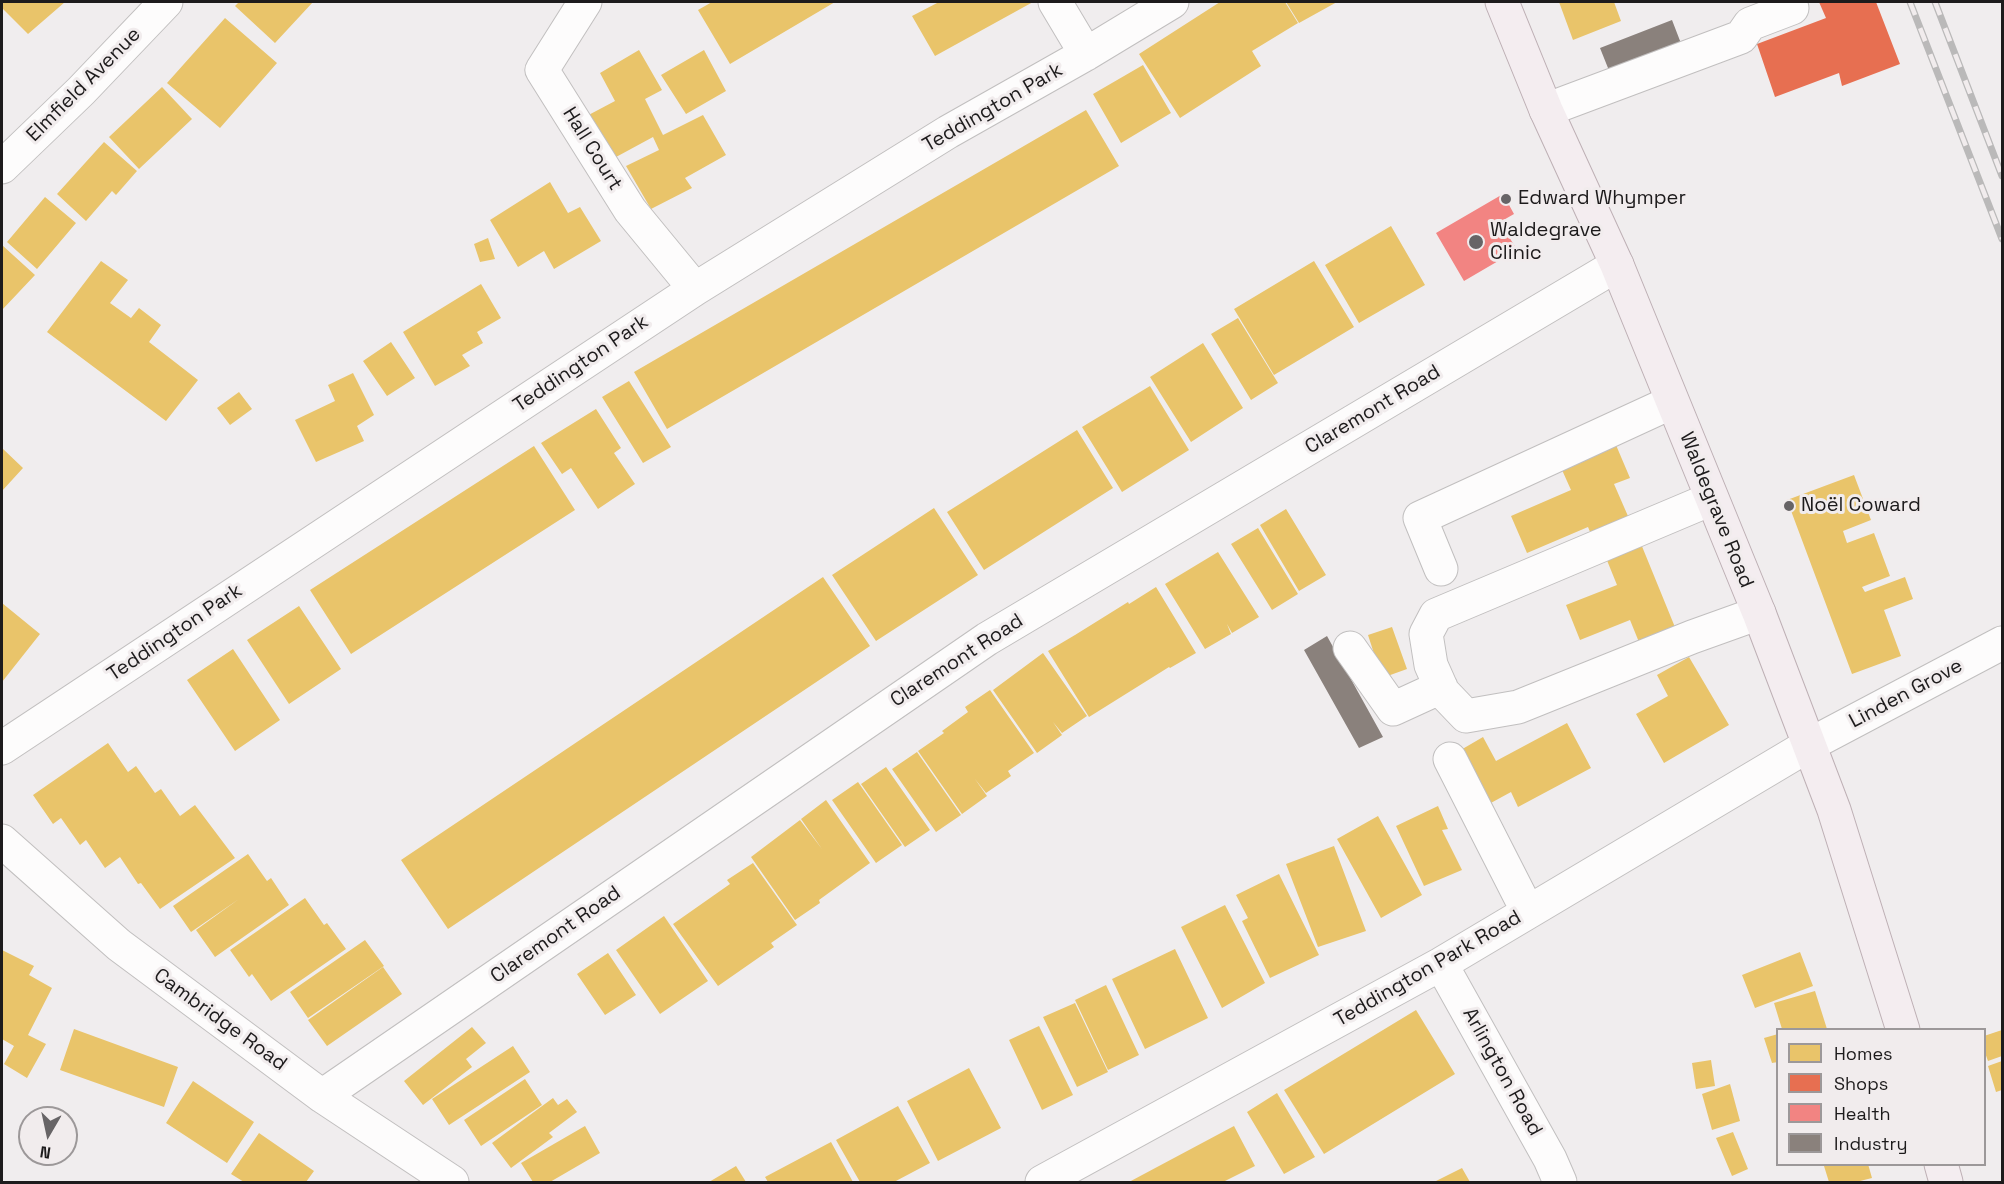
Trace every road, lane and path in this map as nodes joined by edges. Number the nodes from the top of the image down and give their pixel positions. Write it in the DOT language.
graph roads {
  1 [pos="166,2"];
  2 [pos="585,2"];
  3 [pos="1055,2"];
  4 [pos="1172,2"];
  5 [pos="1502,2"];
  6 [pos="1792,8"];
  7 [pos="1086,54"];
  8 [pos="1546,110"];
  9 [pos="2,167"];
  10 [pos="1617,265"];
  11 [pos="695,289"];
  12 [pos="1672,402"];
  13 [pos="1711,499"];
  14 [pos="1441,569"];
  15 [pos="1759,614"];
  16 [pos="2002,643"];
  17 [pos="1350,648"];
  18 [pos="1441,687"];
  19 [pos="1809,745"];
  20 [pos="2,748"];
  21 [pos="1450,759"];
  22 [pos="2,841"];
  23 [pos="1528,912"];
  24 [pos="1441,964"];
  25 [pos="1903,1028"];
  26 [pos="322,1096"];
  27 [pos="1942,1166"];
  28 [pos="1051,1180"];
  29 [pos="452,1182"];
  30 [pos="1560,1182"];
  31 [pos="1946,1182"];
  1 -- 9 [label="street, Elmfield Avenue"];
  2 -- 11 [label="street, Hall Court"];
  3 -- 7 [label="street"];
  4 -- 7 [label="street, Teddington Park"];
  5 -- 8 [label="main road, Waldegrave Road"];
  6 -- 8 [label="street"];
  7 -- 11 [label="street, Teddington Park"];
  8 -- 10 [label="main road, Waldegrave Road"];
  10 -- 12 [label="main road, Waldegrave Road"];
  10 -- 26 [label="street, Claremont Road"];
  11 -- 20 [label="street, Teddington Park"];
  12 -- 13 [label="main road, Waldegrave Road"];
  12 -- 14 [label="street"];
  13 -- 15 [label="main road, Waldegrave Road"];
  13 -- 18 [label="street"];
  15 -- 18 [label="street"];
  15 -- 19 [label="main road, Waldegrave Road"];
  16 -- 19 [label="street, Linden Grove"];
  17 -- 18 [label="street"];
  19 -- 23 [label="street, Teddington Park Road"];
  19 -- 25 [label="main road, Waldegrave Road"];
  21 -- 23 [label="street"];
  22 -- 26 [label="street, Cambridge Road"];
  23 -- 24 [label="street, Teddington Park Road"];
  24 -- 28 [label="street, Teddington Park Road"];
  24 -- 30 [label="street, Arlington Road"];
  26 -- 29 [label="street, Cambridge Road"];
  27 -- 31 [label="main road"];
}
